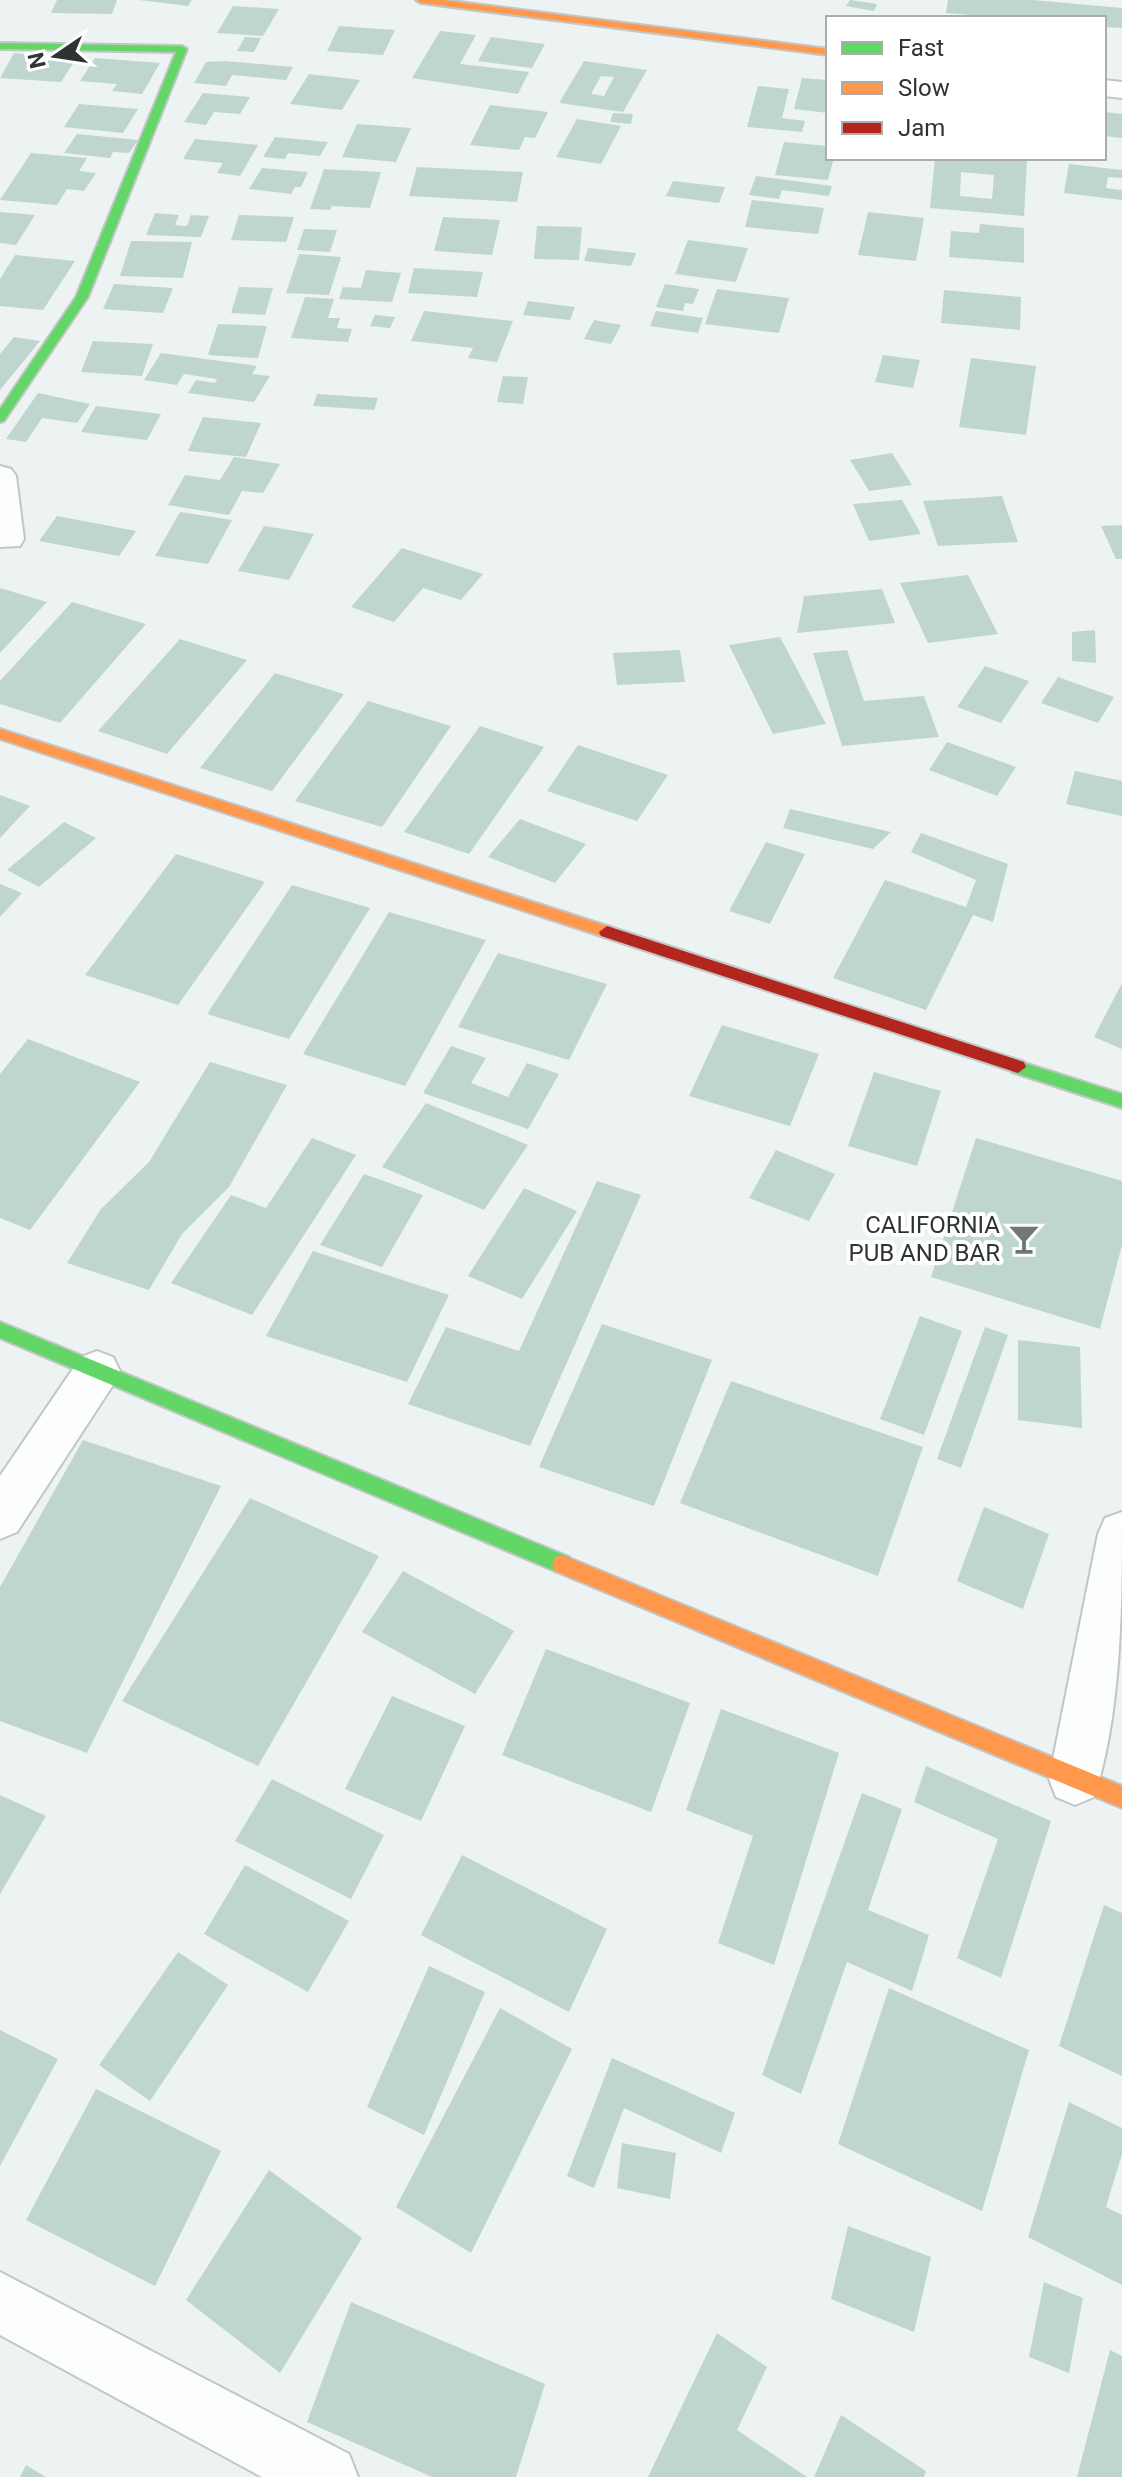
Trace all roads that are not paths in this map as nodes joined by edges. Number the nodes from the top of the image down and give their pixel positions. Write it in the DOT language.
graph roads {
  1 [pos="421,0"];
  2 [pos="0,46"];
  3 [pos="826,52"];
  4 [pos="0,418"];
  5 [pos="0,476"];
  6 [pos="8,539"];
  7 [pos="0,734"];
  8 [pos="1122,1101"];
  9 [pos="0,1330"];
  10 [pos="97,1371"];
  11 [pos="0,1517"];
  12 [pos="1122,1534"];
  13 [pos="1075,1779"];
  14 [pos="1122,1797"];
  15 [pos="0,2302"];
  16 [pos="326,2477"];
  1 -- 3 [label="street"];
  2 -- 4 [label="street"];
  5 -- 6 [label="street"];
  7 -- 8 [label="street"];
  9 -- 10 [label="street"];
  10 -- 11 [label="street"];
  10 -- 13 [label="street"];
  12 -- 13 [label="street"];
  13 -- 14 [label="street"];
  15 -- 16 [label="street"];
}
